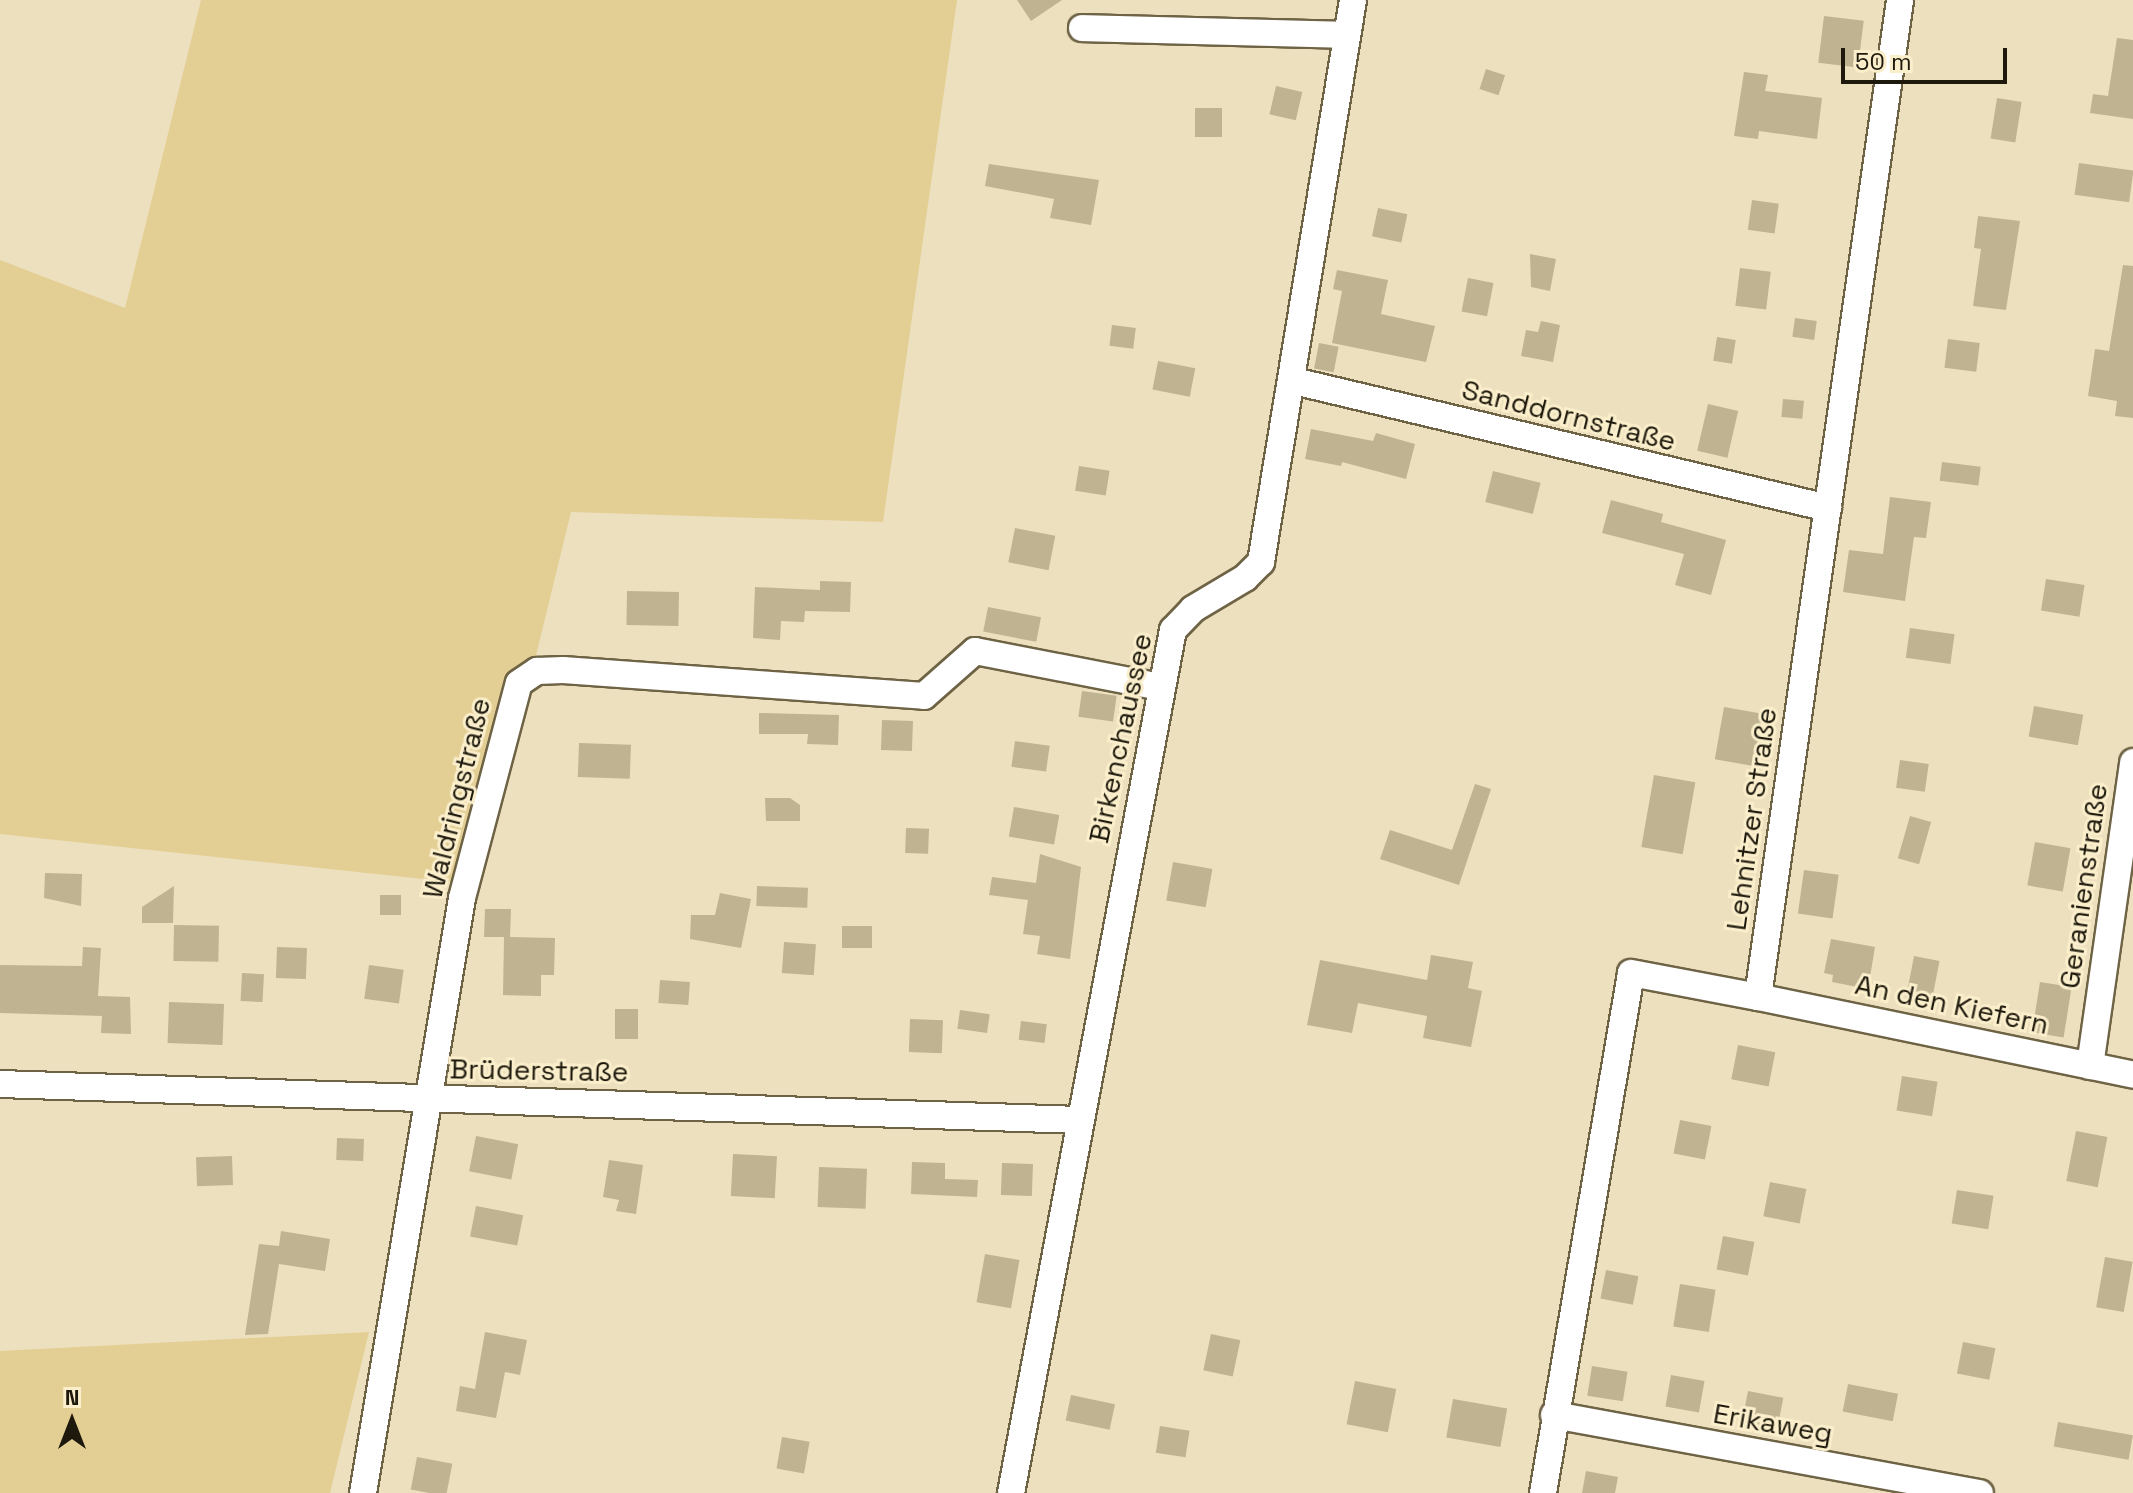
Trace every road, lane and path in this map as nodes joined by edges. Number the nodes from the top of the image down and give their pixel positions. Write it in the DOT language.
graph roads {
  1 [pos="1353,0"];
  2 [pos="1900,0"];
  3 [pos="1082,28"];
  4 [pos="1347,35"];
  5 [pos="1294,381"];
  6 [pos="1828,508"];
  7 [pos="1161,687"];
  8 [pos="2133,762"];
  9 [pos="1758,997"];
  10 [pos="2090,1066"];
  11 [pos="2133,1075"];
  12 [pos="0,1084"];
  13 [pos="427,1100"];
  14 [pos="1077,1120"];
  15 [pos="1554,1415"];
  16 [pos="363,1493"];
  17 [pos="1011,1493"];
  18 [pos="1543,1493"];
  19 [pos="1980,1493"];
  1 -- 4 [label="street, Birkenchaussee"];
  2 -- 6 [label="street, Lehnitzer Straße"];
  3 -- 4 [label="street"];
  4 -- 5 [label="street, Birkenchaussee"];
  5 -- 6 [label="street, Sanddornstraße"];
  5 -- 7 [label="street, Birkenchaussee"];
  6 -- 9 [label="street, Lehnitzer Straße"];
  7 -- 13 [label="street, Waldringstraße"];
  7 -- 14 [label="street, Birkenchaussee"];
  8 -- 10 [label="street, Geranienstraße"];
  9 -- 10 [label="street, An den Kiefern"];
  9 -- 15 [label="street"];
  10 -- 11 [label="street, An den Kiefern"];
  12 -- 13 [label="street, Brüderstraße"];
  13 -- 14 [label="street, Brüderstraße"];
  13 -- 16 [label="street, Waldringstraße"];
  14 -- 17 [label="street, Birkenchaussee"];
  15 -- 18 [label="street"];
  15 -- 19 [label="street, Erikaweg"];
}
